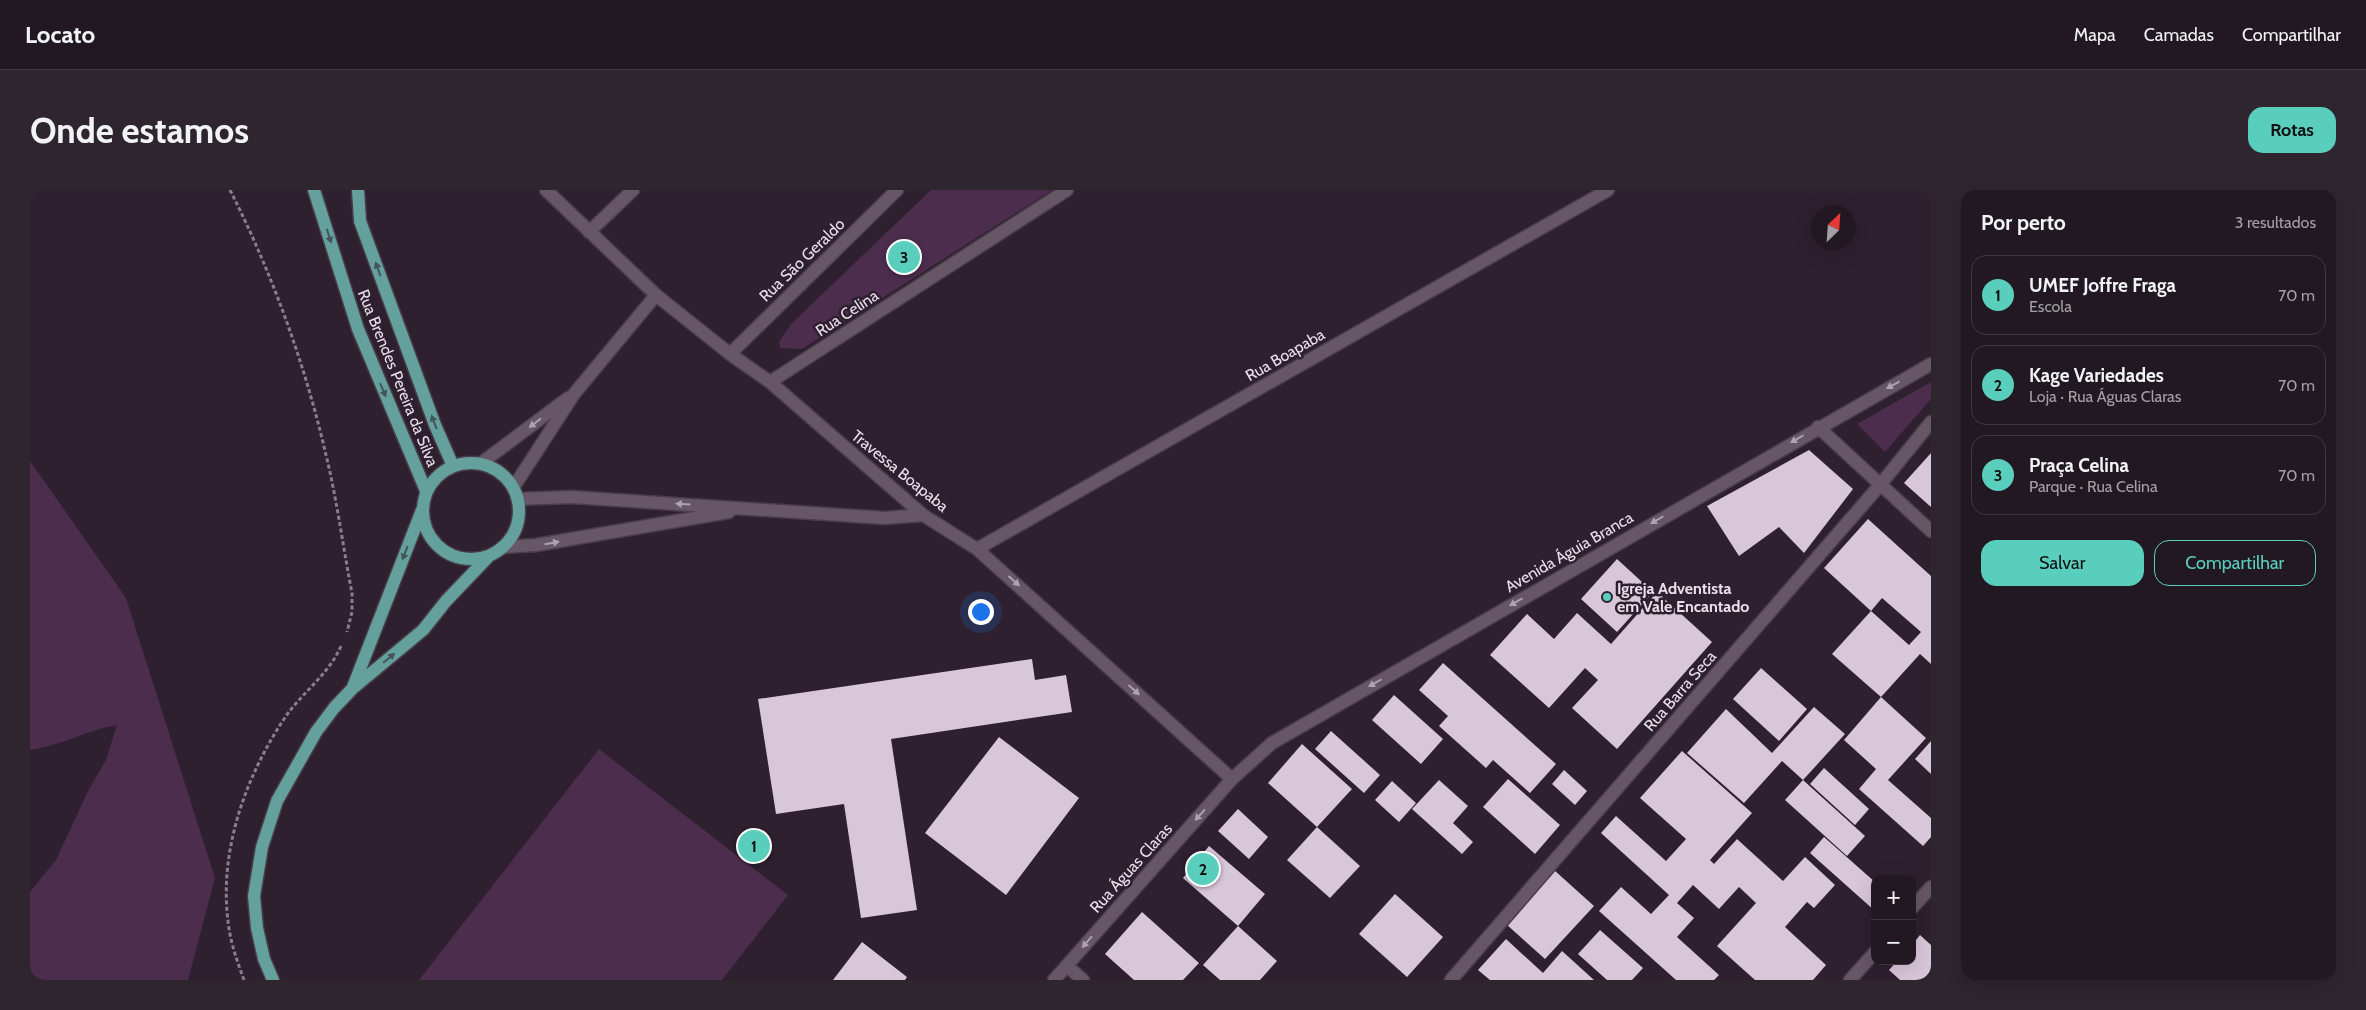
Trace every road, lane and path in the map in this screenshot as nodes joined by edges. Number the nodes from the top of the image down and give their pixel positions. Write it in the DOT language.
graph roads {
  1 [pos="230,190"];
  2 [pos="314,190"];
  3 [pos="358,190"];
  4 [pos="546,190"];
  5 [pos="633,190"];
  6 [pos="898,190"];
  7 [pos="1067,190"];
  8 [pos="1608,190"];
  9 [pos="589,232"];
  10 [pos="656,295"];
  11 [pos="730,354"];
  12 [pos="1931,364"];
  13 [pos="770,382"];
  14 [pos="574,394"];
  15 [pos="1931,422"];
  16 [pos="1818,427"];
  17 [pos="480,464"];
  18 [pos="453,466"];
  19 [pos="1880,485"];
  20 [pos="426,491"];
  21 [pos="515,494"];
  22 [pos="422,508"];
  23 [pos="749,509"];
  24 [pos="923,515"];
  25 [pos="1931,531"];
  26 [pos="504,546"];
  27 [pos="978,548"];
  28 [pos="489,556"];
  29 [pos="327,669"];
  30 [pos="352,689"];
  31 [pos="1232,779"];
  32 [pos="1931,887"];
  33 [pos="1916,904"];
  34 [pos="1871,956"];
  35 [pos="1067,966"];
  36 [pos="273,980"];
  37 [pos="1054,980"];
  38 [pos="1083,980"];
  39 [pos="1451,980"];
  40 [pos="1850,980"];
  1 -- 29 [label="path"];
  2 -- 20 [label="main road, Rua Brendes Pereira da Silva, one-way"];
  18 -- 3 [label="main road, Rua Brendes Pereira da Silva, one-way"];
  4 -- 9 [label="street, Travessa Boapaba"];
  5 -- 9 [label="street"];
  6 -- 11 [label="street, Rua São Geraldo"];
  7 -- 13 [label="street, Rua Celina"];
  8 -- 27 [label="street, Rua Boapaba"];
  9 -- 10 [label="street, Travessa Boapaba"];
  10 -- 11 [label="street, Travessa Boapaba"];
  10 -- 14 [label="street"];
  11 -- 13 [label="street, Travessa Boapaba"];
  12 -- 16 [label="street, Avenida Águia Branca, one-way"];
  13 -- 24 [label="street, Travessa Boapaba"];
  14 -- 17 [label="street, one-way"];
  14 -- 21 [label="street"];
  15 -- 19 [label="street, Rua Barra Seca"];
  16 -- 19 [label="street"];
  16 -- 31 [label="street, Avenida Águia Branca, one-way"];
  17 -- 18 [label="main road"];
  17 -- 21 [label="main road"];
  18 -- 20 [label="main road"];
  19 -- 25 [label="street"];
  19 -- 39 [label="street, Rua Barra Seca"];
  20 -- 22 [label="main road"];
  23 -- 21 [label="street, one-way"];
  21 -- 26 [label="main road"];
  22 -- 28 [label="main road"];
  22 -- 30 [label="main road, one-way"];
  23 -- 24 [label="street"];
  26 -- 23 [label="street, one-way"];
  24 -- 27 [label="street, Travessa Boapaba"];
  26 -- 28 [label="main road"];
  27 -- 31 [label="street, Travessa Boapaba, one-way"];
  30 -- 28 [label="main road, one-way"];
  30 -- 36 [label="main road"];
  31 -- 35 [label="street, Rua Águas Claras, one-way"];
  32 -- 33 [label="street"];
  34 -- 40 [label="street"];
  35 -- 37 [label="street, Rua Águas Claras"];
  35 -- 38 [label="street"];
}
